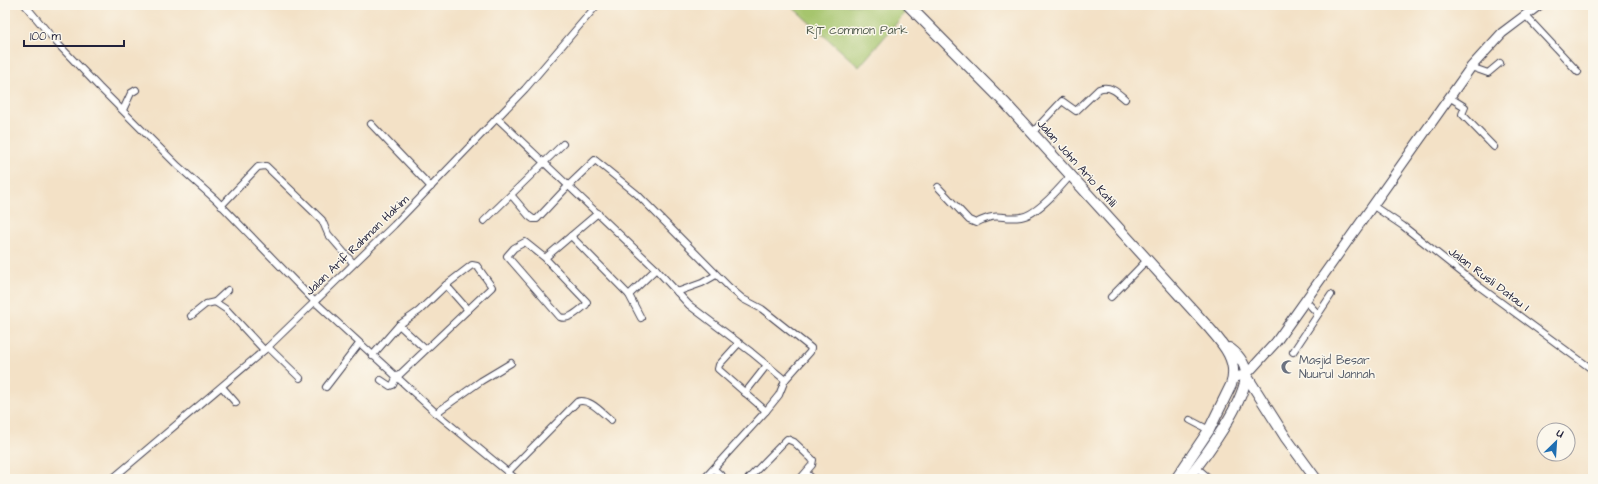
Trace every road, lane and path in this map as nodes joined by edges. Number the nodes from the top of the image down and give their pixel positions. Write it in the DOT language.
graph roads {
  1 [pos="25,5"];
  2 [pos="597,5"];
  3 [pos="908,5"];
  4 [pos="1539,5"];
  5 [pos="1525,15"];
  6 [pos="1500,63"];
  7 [pos="1471,67"];
  8 [pos="1578,72"];
  9 [pos="136,90"];
  10 [pos="1449,97"];
  11 [pos="1124,99"];
  12 [pos="123,110"];
  13 [pos="497,118"];
  14 [pos="371,124"];
  15 [pos="1032,133"];
  16 [pos="562,144"];
  17 [pos="1494,147"];
  18 [pos="544,163"];
  19 [pos="1071,175"];
  20 [pos="569,185"];
  21 [pos="431,187"];
  22 [pos="938,187"];
  23 [pos="512,196"];
  24 [pos="1372,205"];
  25 [pos="221,206"];
  26 [pos="598,213"];
  27 [pos="484,221"];
  28 [pos="571,236"];
  29 [pos="545,258"];
  30 [pos="1147,260"];
  31 [pos="353,263"];
  32 [pos="656,269"];
  33 [pos="716,275"];
  34 [pos="446,285"];
  35 [pos="228,290"];
  36 [pos="677,292"];
  37 [pos="629,294"];
  38 [pos="1331,295"];
  39 [pos="1112,297"];
  40 [pos="1305,300"];
  41 [pos="215,302"];
  42 [pos="314,302"];
  43 [pos="468,310"];
  44 [pos="1317,313"];
  45 [pos="191,316"];
  46 [pos="641,318"];
  47 [pos="399,325"];
  48 [pos="739,343"];
  49 [pos="359,344"];
  50 [pos="1222,344"];
  51 [pos="266,348"];
  52 [pos="425,349"];
  53 [pos="1293,352"];
  54 [pos="372,356"];
  55 [pos="511,363"];
  56 [pos="767,365"];
  57 [pos="1593,370"];
  58 [pos="1246,375"];
  59 [pos="300,378"];
  60 [pos="396,378"];
  61 [pos="1234,378"];
  62 [pos="381,380"];
  63 [pos="784,380"];
  64 [pos="222,387"];
  65 [pos="326,387"];
  66 [pos="745,393"];
  67 [pos="236,403"];
  68 [pos="766,411"];
  69 [pos="436,414"];
  70 [pos="611,420"];
  71 [pos="1190,420"];
  72 [pos="1209,430"];
  73 [pos="1196,467"];
  74 [pos="714,469"];
  75 [pos="508,472"];
  76 [pos="806,473"];
  77 [pos="112,479"];
  78 [pos="516,479"];
  79 [pos="704,479"];
  80 [pos="725,479"];
  81 [pos="748,479"];
  82 [pos="800,479"];
  83 [pos="813,479"];
  84 [pos="1176,479"];
  85 [pos="1186,479"];
  86 [pos="1210,479"];
  87 [pos="1316,479"];
  1 -- 12 [label="street"];
  2 -- 13 [label="street, Jalan Arif Rahman Hakim"];
  3 -- 15 [label="main road, Jalan John Ario Katili"];
  4 -- 5 [label="street"];
  5 -- 7 [label="street"];
  5 -- 8 [label="street"];
  6 -- 7 [label="street"];
  7 -- 10 [label="street"];
  9 -- 12 [label="street"];
  10 -- 17 [label="street"];
  10 -- 24 [label="street"];
  11 -- 15 [label="street"];
  12 -- 25 [label="street"];
  13 -- 18 [label="street"];
  13 -- 21 [label="street, Jalan Arif Rahman Hakim"];
  14 -- 21 [label="street"];
  15 -- 19 [label="main road, Jalan John Ario Katili"];
  16 -- 18 [label="street"];
  18 -- 20 [label="street"];
  18 -- 23 [label="street"];
  19 -- 22 [label="street"];
  19 -- 30 [label="main road, Jalan John Ario Katili"];
  20 -- 23 [label="street"];
  20 -- 26 [label="street"];
  20 -- 33 [label="street"];
  21 -- 31 [label="street, Jalan Arif Rahman Hakim"];
  23 -- 27 [label="street"];
  24 -- 40 [label="street"];
  24 -- 57 [label="street, Jalan Rusli Datau I"];
  25 -- 31 [label="street"];
  25 -- 42 [label="street"];
  26 -- 28 [label="street"];
  26 -- 32 [label="street"];
  28 -- 29 [label="street"];
  28 -- 37 [label="street"];
  29 -- 29 [label="street"];
  30 -- 39 [label="street"];
  30 -- 50 [label="main road, Jalan John Ario Katili"];
  31 -- 42 [label="street, Jalan Arif Rahman Hakim"];
  32 -- 36 [label="street"];
  32 -- 37 [label="street"];
  33 -- 36 [label="street"];
  33 -- 63 [label="street"];
  34 -- 43 [label="street"];
  34 -- 43 [label="street"];
  34 -- 47 [label="street"];
  35 -- 41 [label="street"];
  36 -- 48 [label="street"];
  37 -- 46 [label="street"];
  38 -- 44 [label="street"];
  40 -- 44 [label="street"];
  40 -- 58 [label="street"];
  41 -- 45 [label="street"];
  41 -- 51 [label="street"];
  42 -- 49 [label="street"];
  42 -- 51 [label="street, Jalan Arif Rahman Hakim"];
  43 -- 52 [label="street"];
  44 -- 53 [label="street"];
  47 -- 52 [label="street"];
  47 -- 54 [label="street"];
  48 -- 56 [label="street"];
  48 -- 66 [label="street"];
  49 -- 54 [label="street"];
  49 -- 65 [label="street"];
  50 -- 58 [label="main road, Jalan John Ario Katili"];
  50 -- 61 [label="main road, Jalan John Ario Katili"];
  51 -- 59 [label="street"];
  51 -- 64 [label="street, Jalan Arif Rahman Hakim"];
  52 -- 60 [label="street"];
  54 -- 60 [label="street"];
  55 -- 69 [label="street"];
  56 -- 63 [label="street"];
  56 -- 66 [label="street"];
  58 -- 61 [label="street"];
  58 -- 73 [label="main road"];
  58 -- 87 [label="main road, Jalan John Ario Katili"];
  60 -- 62 [label="street"];
  60 -- 69 [label="street"];
  61 -- 72 [label="main road"];
  63 -- 68 [label="street"];
  64 -- 67 [label="street"];
  64 -- 77 [label="street, Jalan Arif Rahman Hakim"];
  66 -- 68 [label="street"];
  68 -- 74 [label="street"];
  69 -- 75 [label="street"];
  70 -- 75 [label="street"];
  71 -- 72 [label="street"];
  72 -- 84 [label="main road"];
  73 -- 85 [label="main road"];
  73 -- 86 [label="street"];
  74 -- 79 [label="street"];
  74 -- 80 [label="street"];
  75 -- 78 [label="street"];
  76 -- 81 [label="street"];
  76 -- 82 [label="street"];
  76 -- 83 [label="street"];
}
